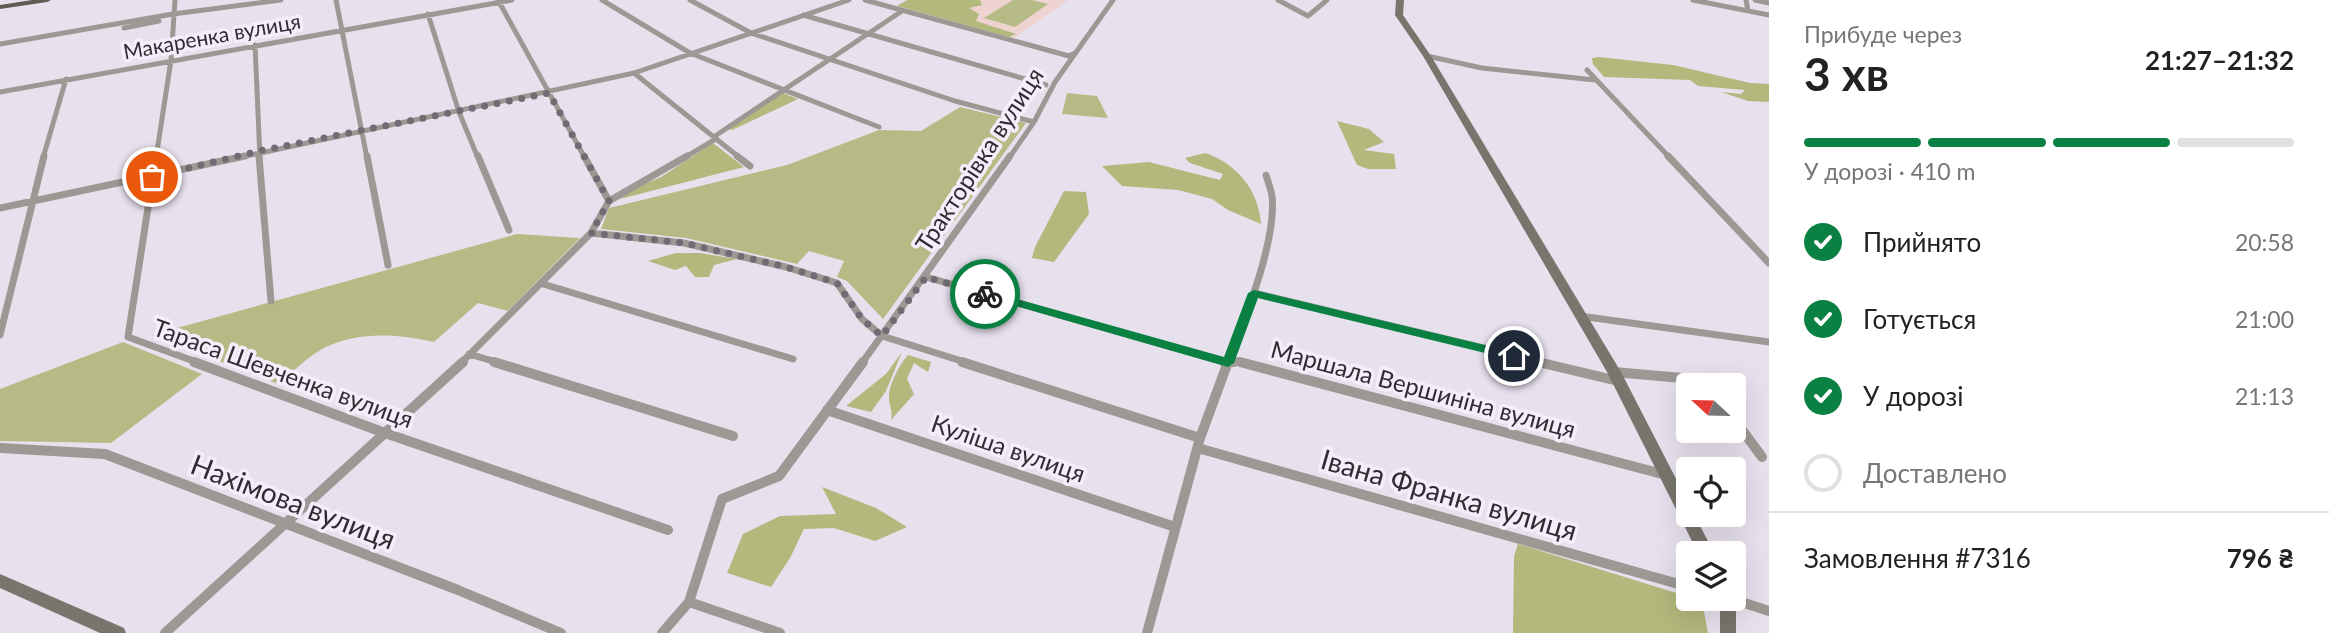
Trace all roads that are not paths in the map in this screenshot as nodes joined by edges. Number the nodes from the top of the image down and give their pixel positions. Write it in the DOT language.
graph roads {
  1 [pos="47,0"];
  2 [pos="175,0"];
  3 [pos="281,0"];
  4 [pos="336,0"];
  5 [pos="512,0"];
  6 [pos="602,0"];
  7 [pos="690,0"];
  8 [pos="849,0"];
  9 [pos="865,0"];
  10 [pos="1113,0"];
  11 [pos="1278,0"];
  12 [pos="1327,0"];
  13 [pos="1400,0"];
  14 [pos="1693,0"];
  15 [pos="1746,0"];
  16 [pos="1755,0"];
  17 [pos="499,1"];
  18 [pos="1769,3"];
  19 [pos="0,7"];
  20 [pos="902,11"];
  21 [pos="1748,11"];
  22 [pos="428,14"];
  23 [pos="803,15"];
  24 [pos="1769,15"];
  25 [pos="173,16"];
  26 [pos="341,30"];
  27 [pos="751,33"];
  28 [pos="864,34"];
  29 [pos="255,45"];
  30 [pos="0,46"];
  31 [pos="690,53"];
  32 [pos="1075,53"];
  33 [pos="1427,56"];
  34 [pos="171,60"];
  35 [pos="829,60"];
  36 [pos="1587,71"];
  37 [pos="634,73"];
  38 [pos="66,79"];
  39 [pos="1595,79"];
  40 [pos="1046,85"];
  41 [pos="785,88"];
  42 [pos="0,92"];
  43 [pos="549,93"];
  44 [pos="459,112"];
  45 [pos="1034,122"];
  46 [pos="879,127"];
  47 [pos="364,131"];
  48 [pos="714,140"];
  49 [pos="259,151"];
  50 [pos="750,166"];
  51 [pos="1266,175"];
  52 [pos="152,177"];
  53 [pos="31,201"];
  54 [pos="609,201"];
  55 [pos="0,208"];
  56 [pos="509,230"];
  57 [pos="591,233"];
  58 [pos="1769,263"];
  59 [pos="388,265"];
  60 [pos="926,277"];
  61 [pos="543,285"];
  62 [pos="1254,293"];
  63 [pos="271,301"];
  64 [pos="1580,316"];
  65 [pos="0,335"];
  66 [pos="882,336"];
  67 [pos="1769,342"];
  68 [pos="469,354"];
  69 [pos="793,359"];
  70 [pos="1228,363"];
  71 [pos="1616,377"];
  72 [pos="1676,379"];
  73 [pos="827,410"];
  74 [pos="385,433"];
  75 [pos="1746,435"];
  76 [pos="733,436"];
  77 [pos="1199,443"];
  78 [pos="0,448"];
  79 [pos="1762,457"];
  80 [pos="1668,475"];
  81 [pos="286,525"];
  82 [pos="1175,527"];
  83 [pos="668,530"];
  84 [pos="1700,541"];
  85 [pos="0,581"];
  86 [pos="1676,583"];
  87 [pos="689,602"];
  88 [pos="1746,604"];
  89 [pos="1729,611"];
  90 [pos="1769,611"];
  91 [pos="118,633"];
  92 [pos="165,633"];
  93 [pos="561,633"];
  94 [pos="662,633"];
  95 [pos="780,633"];
  96 [pos="1147,633"];
  97 [pos="1728,633"];
  1 -- 19 [label="main road"];
  2 -- 25 [label="street, Тараса Шевченка вулиця"];
  3 -- 25 [label="street"];
  4 -- 26 [label="street"];
  5 -- 17 [label="street, Макаренка вулиця"];
  6 -- 31 [label="street"];
  7 -- 27 [label="street"];
  8 -- 23 [label="street"];
  9 -- 20 [label="street"];
  10 -- 32 [label="street, Тракторівка вулиця"];
  11 -- 12 [label="street"];
  13 -- 33 [label="main road"];
  14 -- 21 [label="street"];
  15 -- 21 [label="street"];
  16 -- 18 [label="street"];
  17 -- 22 [label="street, Макаренка вулиця"];
  17 -- 43 [label="street"];
  20 -- 28 [label="street"];
  20 -- 32 [label="street"];
  21 -- 24 [label="street"];
  22 -- 26 [label="street, Макаренка вулиця"];
  22 -- 44 [label="street"];
  23 -- 27 [label="street"];
  23 -- 28 [label="street"];
  25 -- 30 [label="street"];
  25 -- 34 [label="street, Тараса Шевченка вулиця"];
  26 -- 29 [label="street, Макаренка вулиця"];
  26 -- 47 [label="street"];
  27 -- 31 [label="street"];
  27 -- 35 [label="street"];
  28 -- 35 [label="street"];
  28 -- 40 [label="street"];
  29 -- 34 [label="street, Макаренка вулиця"];
  29 -- 49 [label="street"];
  31 -- 37 [label="street"];
  31 -- 41 [label="street"];
  32 -- 45 [label="street, Тракторівка вулиця"];
  33 -- 39 [label="street"];
  33 -- 64 [label="main road"];
  34 -- 38 [label="street, Макаренка вулиця"];
  34 -- 52 [label="street, Тараса Шевченка вулиця"];
  35 -- 41 [label="street"];
  35 -- 45 [label="street"];
  36 -- 39 [label="street"];
  37 -- 43 [label="street"];
  37 -- 48 [label="street"];
  38 -- 42 [label="street, Макаренка вулиця"];
  38 -- 53 [label="street"];
  39 -- 58 [label="street"];
  41 -- 46 [label="street"];
  41 -- 48 [label="street"];
  43 -- 44 [label="street"];
  43 -- 54 [label="street"];
  44 -- 47 [label="street"];
  44 -- 56 [label="street"];
  45 -- 60 [label="street, Тракторівка вулиця"];
  47 -- 49 [label="street"];
  47 -- 59 [label="street"];
  48 -- 50 [label="street"];
  48 -- 54 [label="street"];
  49 -- 52 [label="street"];
  49 -- 63 [label="street"];
  51 -- 62 [label="street"];
  52 -- 53 [label="street"];
  52 -- 74 [label="street, Тараса Шевченка вулиця"];
  53 -- 55 [label="street"];
  53 -- 65 [label="street"];
  54 -- 57 [label="street"];
  57 -- 61 [label="street"];
  57 -- 66 [label="street"];
  60 -- 66 [label="street, Тракторівка вулиця"];
  60 -- 70 [label="street, Маршала Вершиніна вулиця"];
  61 -- 68 [label="street"];
  61 -- 69 [label="street"];
  62 -- 70 [label="street"];
  62 -- 71 [label="street"];
  64 -- 67 [label="street"];
  64 -- 71 [label="main road"];
  66 -- 73 [label="street, Тракторівка вулиця"];
  66 -- 77 [label="street, Івана Франка вулиця"];
  68 -- 74 [label="street"];
  68 -- 76 [label="street"];
  70 -- 77 [label="street"];
  70 -- 80 [label="street, Маршала Вершиніна вулиця"];
  71 -- 72 [label="street"];
  71 -- 80 [label="main road"];
  73 -- 82 [label="street, Куліша вулиця"];
  73 -- 87 [label="street, Тракторівка вулиця"];
  74 -- 81 [label="street"];
  74 -- 83 [label="street, Тараса Шевченка вулиця"];
  75 -- 79 [label="street"];
  77 -- 82 [label="street"];
  77 -- 86 [label="street, Івана Франка вулиця"];
  78 -- 81 [label="street, Нахімова вулиця"];
  80 -- 84 [label="main road"];
  81 -- 92 [label="street"];
  81 -- 93 [label="street, Нахімова вулиця"];
  82 -- 96 [label="street"];
  85 -- 91 [label="main road"];
  87 -- 94 [label="street, Тракторівка вулиця"];
  87 -- 95 [label="street"];
  88 -- 90 [label="street"];
  89 -- 97 [label="main road"];
}
